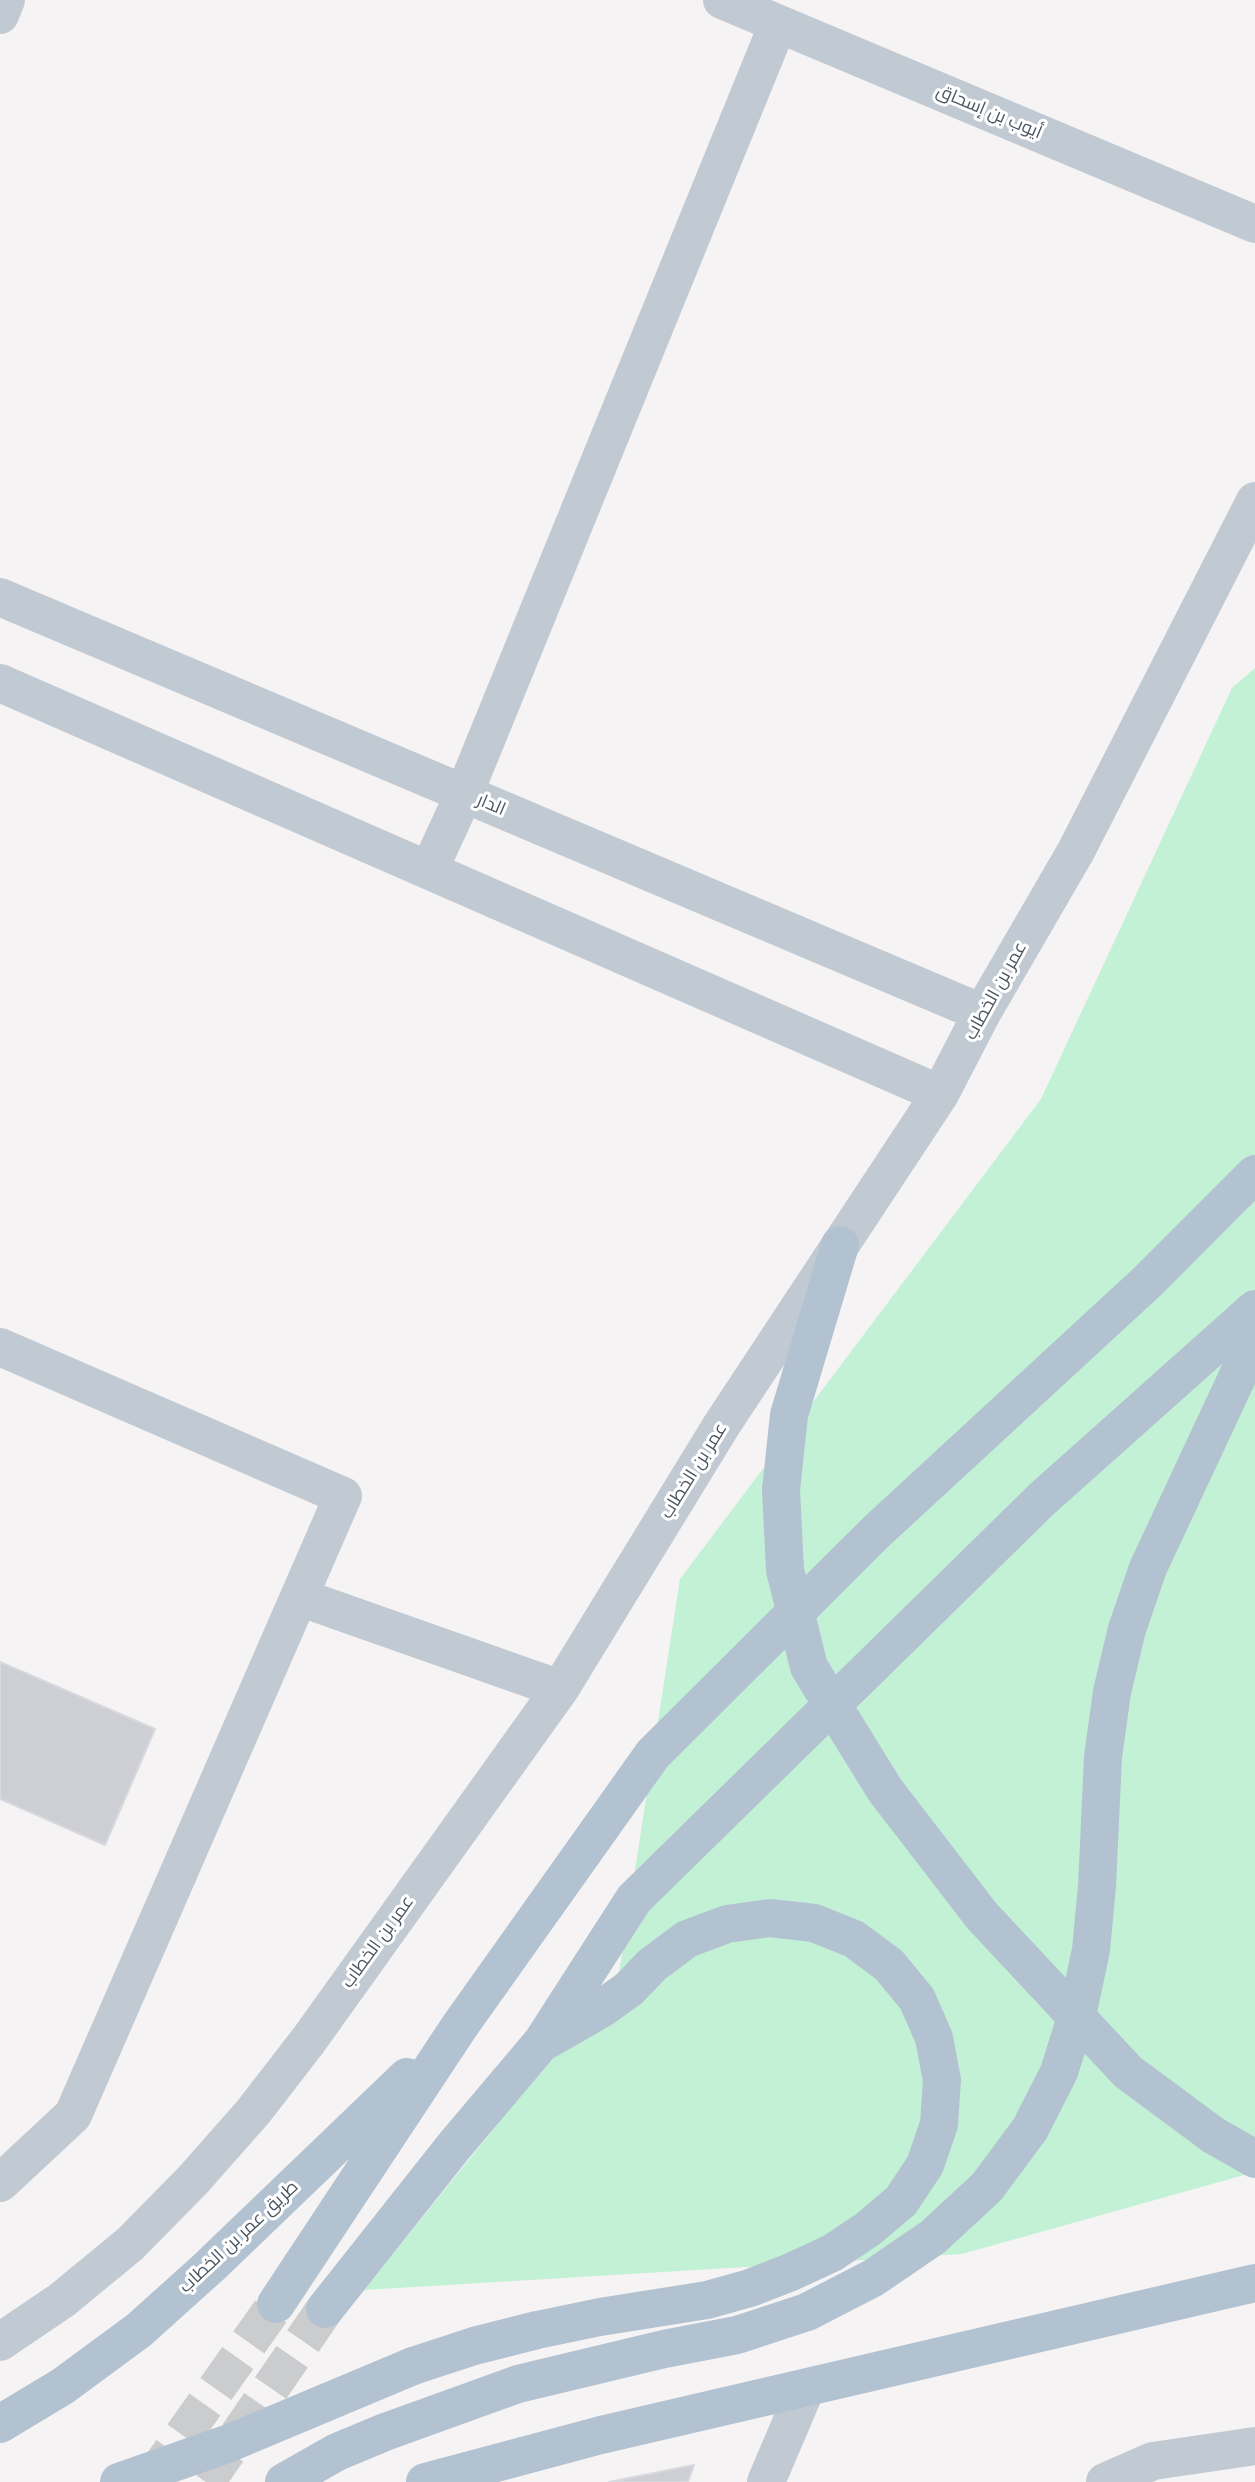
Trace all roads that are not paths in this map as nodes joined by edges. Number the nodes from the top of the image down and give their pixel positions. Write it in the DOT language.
graph roads {
  1 [pos="6,0"];
  2 [pos="722,0"];
  3 [pos="0,15"];
  4 [pos="778,24"];
  5 [pos="1255,224"];
  6 [pos="1255,501"];
  7 [pos="0,597"];
  8 [pos="0,683"];
  9 [pos="464,794"];
  10 [pos="429,870"];
  11 [pos="982,1013"];
  12 [pos="940,1094"];
  13 [pos="1255,1174"];
  14 [pos="840,1245"];
  15 [pos="1255,1309"];
  16 [pos="1255,1339"];
  17 [pos="0,1347"];
  18 [pos="299,1597"];
  19 [pos="560,1689"];
  20 [pos="459,2027"];
  21 [pos="542,2042"];
  22 [pos="1255,2159"];
  23 [pos="0,2183"];
  24 [pos="1255,2283"];
  25 [pos="276,2304"];
  26 [pos="325,2309"];
  27 [pos="0,2342"];
  28 [pos="806,2388"];
  29 [pos="0,2424"];
  30 [pos="1255,2445"];
  31 [pos="119,2482"];
  32 [pos="284,2482"];
  33 [pos="425,2482"];
  34 [pos="766,2482"];
  35 [pos="1105,2482"];
  1 -- 3 [label="street"];
  2 -- 4 [label="street, أيوب بن إسحاق"];
  4 -- 5 [label="street, أيوب بن إسحاق"];
  4 -- 9 [label="street"];
  6 -- 11 [label="street, عمر بن الخطاب"];
  7 -- 9 [label="street, الدار"];
  8 -- 10 [label="street"];
  9 -- 10 [label="street"];
  9 -- 11 [label="street, الدار"];
  10 -- 12 [label="street"];
  11 -- 12 [label="street, عمر بن الخطاب"];
  12 -- 14 [label="street, عمر بن الخطاب"];
  13 -- 20 [label="main road"];
  14 -- 19 [label="street, عمر بن الخطاب"];
  14 -- 22 [label="main road, bridge"];
  15 -- 21 [label="main road"];
  16 -- 32 [label="main road"];
  17 -- 18 [label="street"];
  18 -- 19 [label="street"];
  18 -- 23 [label="street"];
  19 -- 27 [label="street, عمر بن الخطاب"];
  20 -- 25 [label="main road"];
  20 -- 29 [label="main road, طريق عمر بن الخطاب"];
  21 -- 26 [label="main road"];
  21 -- 31 [label="main road, bridge"];
  24 -- 28 [label="main road"];
  28 -- 33 [label="main road"];
  28 -- 34 [label="street"];
  30 -- 35 [label="street"];
}
